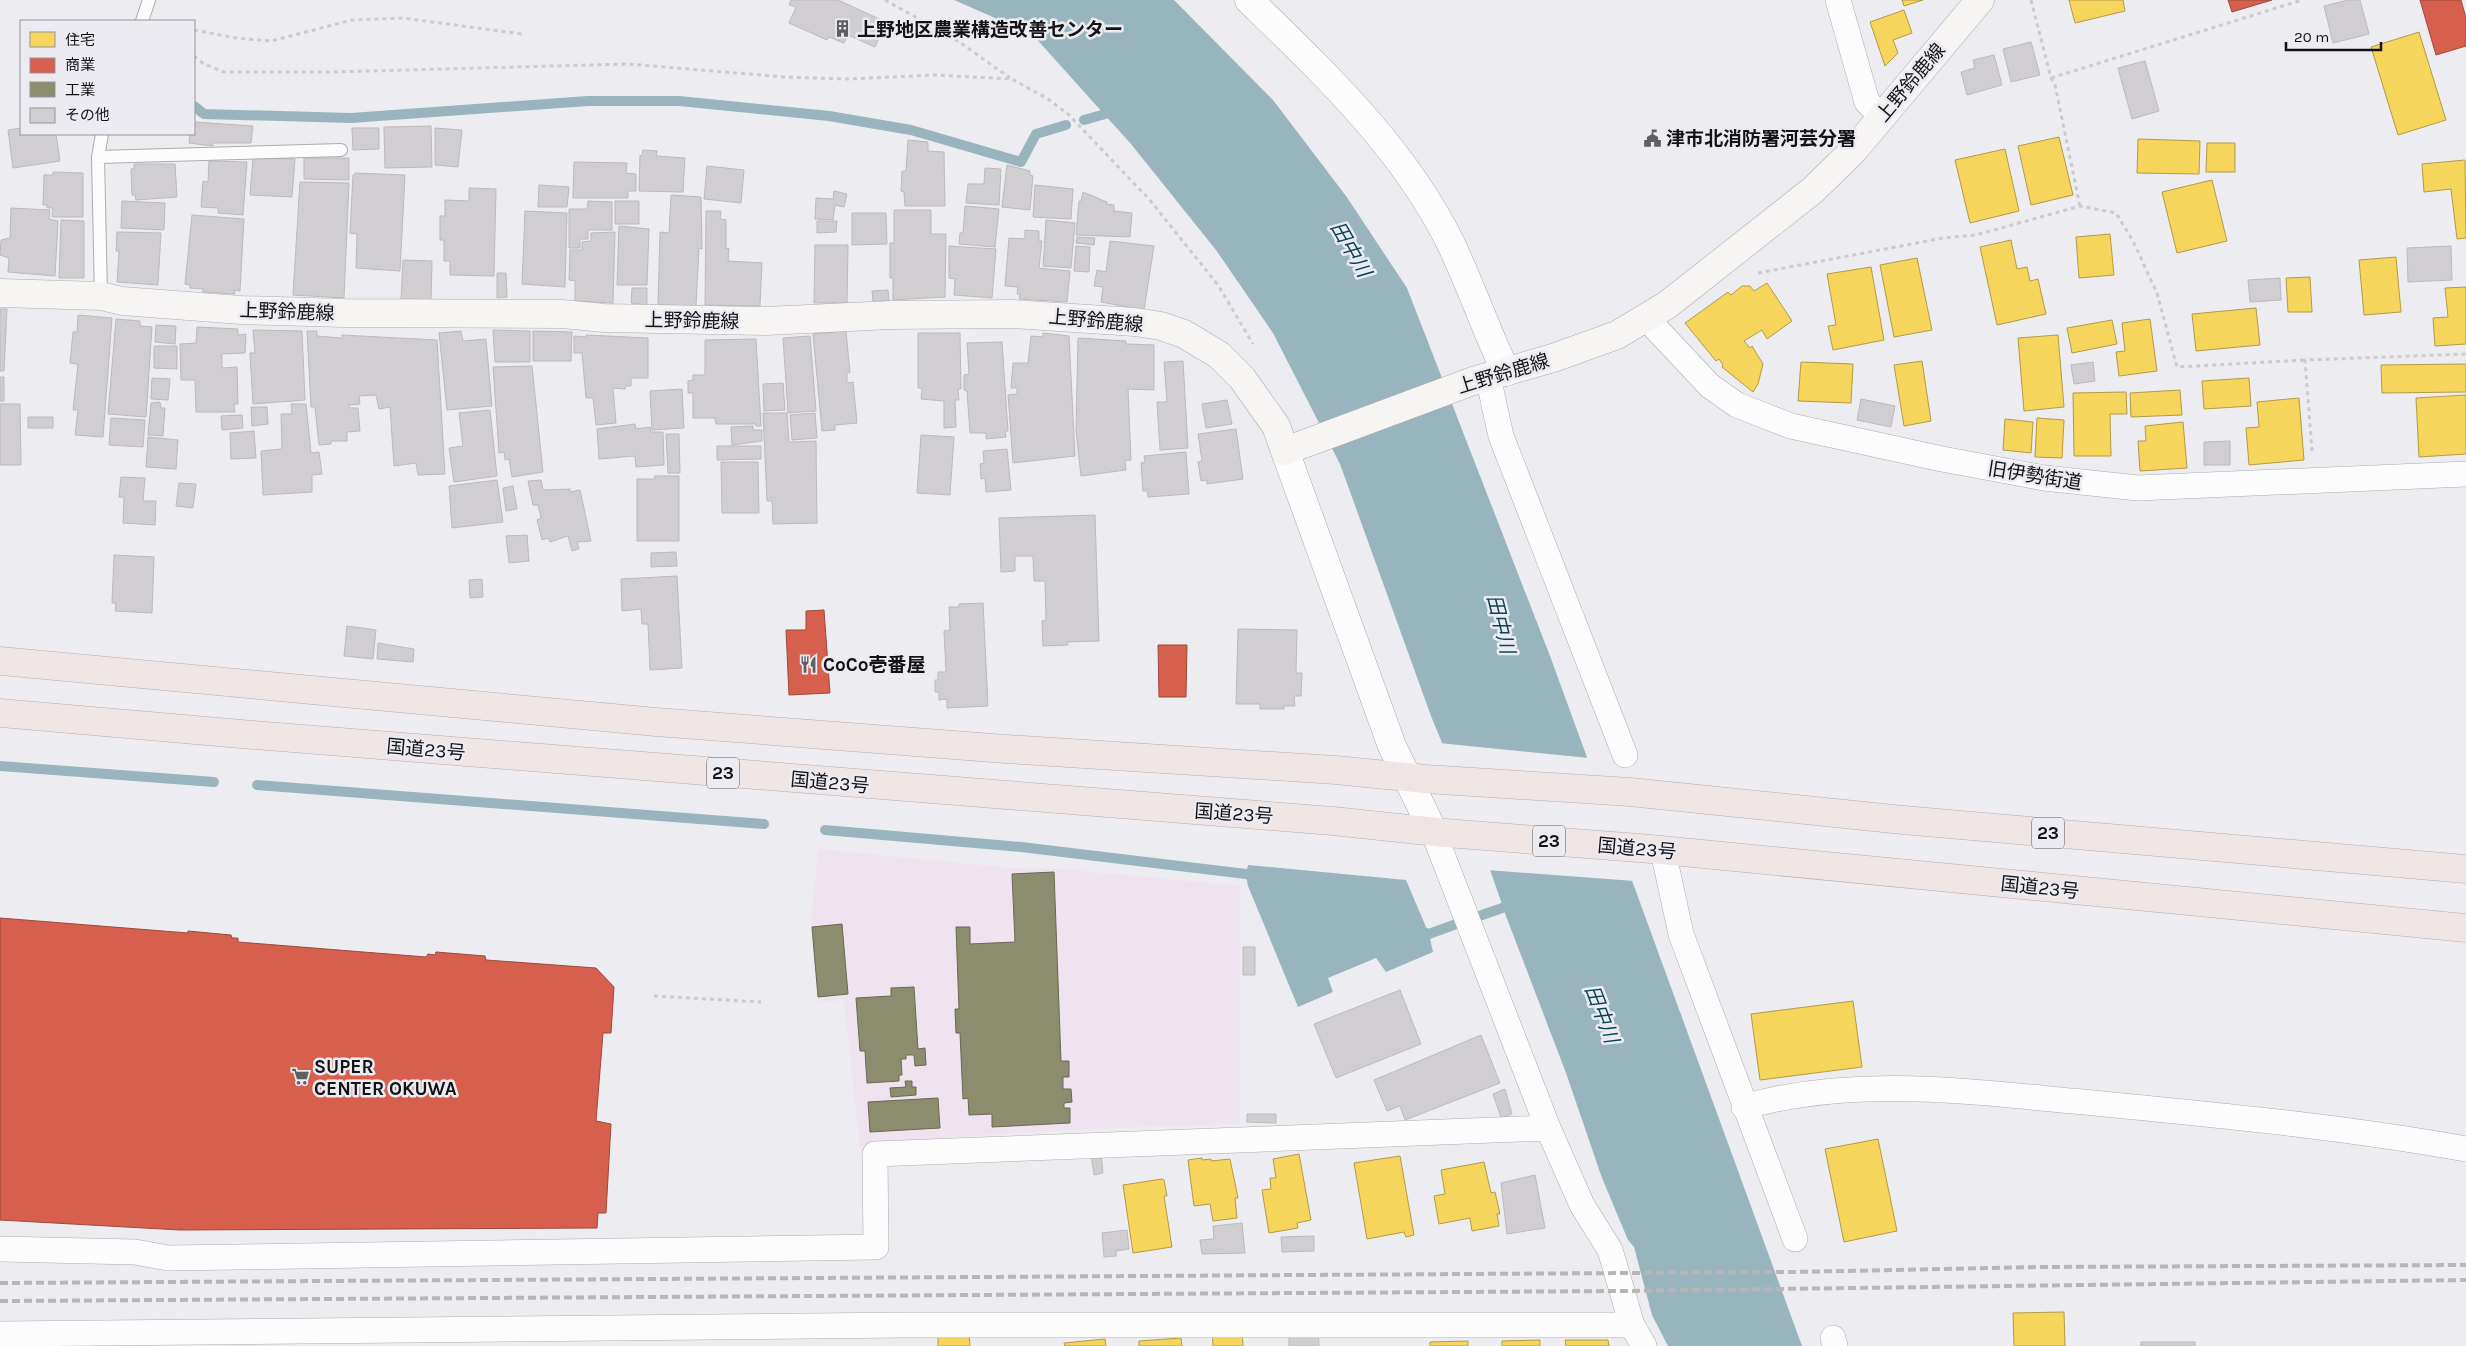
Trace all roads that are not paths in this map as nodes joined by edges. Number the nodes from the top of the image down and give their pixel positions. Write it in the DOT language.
graph roads {
  1 [pos="149,0"];
  2 [pos="1249,0"];
  3 [pos="1838,0"];
  4 [pos="1980,0"];
  5 [pos="142,20"];
  6 [pos="1881,116"];
  7 [pos="102,135"];
  8 [pos="342,150"];
  9 [pos="98,157"];
  10 [pos="0,293"];
  11 [pos="101,296"];
  12 [pos="1647,319"];
  13 [pos="1489,377"];
  14 [pos="1286,451"];
  15 [pos="2466,474"];
  16 [pos="0,661"];
  17 [pos="0,713"];
  18 [pos="1625,755"];
  19 [pos="1416,778"];
  20 [pos="1440,832"];
  21 [pos="1657,850"];
  22 [pos="2466,869"];
  23 [pos="2466,928"];
  24 [pos="1744,1107"];
  25 [pos="1548,1128"];
  26 [pos="2466,1149"];
  27 [pos="1795,1238"];
  28 [pos="0,1249"];
  29 [pos="0,1334"];
  30 [pos="1272,1335"];
  31 [pos="905,1336"];
  32 [pos="1638,1336"];
  33 [pos="328,1339"];
  1 -- 5 [label="lane"];
  2 -- 13 [label="street"];
  3 -- 6 [label="street"];
  4 -- 6 [label="main road, 上野鈴鹿線"];
  6 -- 12 [label="main road, 上野鈴鹿線"];
  7 -- 9 [label="lane"];
  8 -- 9 [label="lane"];
  9 -- 11 [label="lane"];
  10 -- 11 [label="main road, 上野鈴鹿線"];
  11 -- 14 [label="main road, 上野鈴鹿線"];
  12 -- 13 [label="main road, 上野鈴鹿線"];
  12 -- 15 [label="street, 旧伊勢街道"];
  13 -- 14 [label="main road, 上野鈴鹿線"];
  13 -- 18 [label="street"];
  14 -- 19 [label="street"];
  16 -- 19 [label="highway, 23"];
  17 -- 20 [label="highway, 国道23号 / 23"];
  19 -- 20 [label="street"];
  19 -- 22 [label="highway, 23"];
  20 -- 21 [label="highway, 国道23号 / 23"];
  20 -- 25 [label="street"];
  21 -- 23 [label="highway, 国道23号 / 23"];
  21 -- 24 [label="street"];
  24 -- 26 [label="street"];
  24 -- 27 [label="street"];
  25 -- 28 [label="street"];
  25 -- 32 [label="street"];
  29 -- 33 [label="street"];
  30 -- 31 [label="street"];
  30 -- 32 [label="street"];
  31 -- 33 [label="street"];
}
